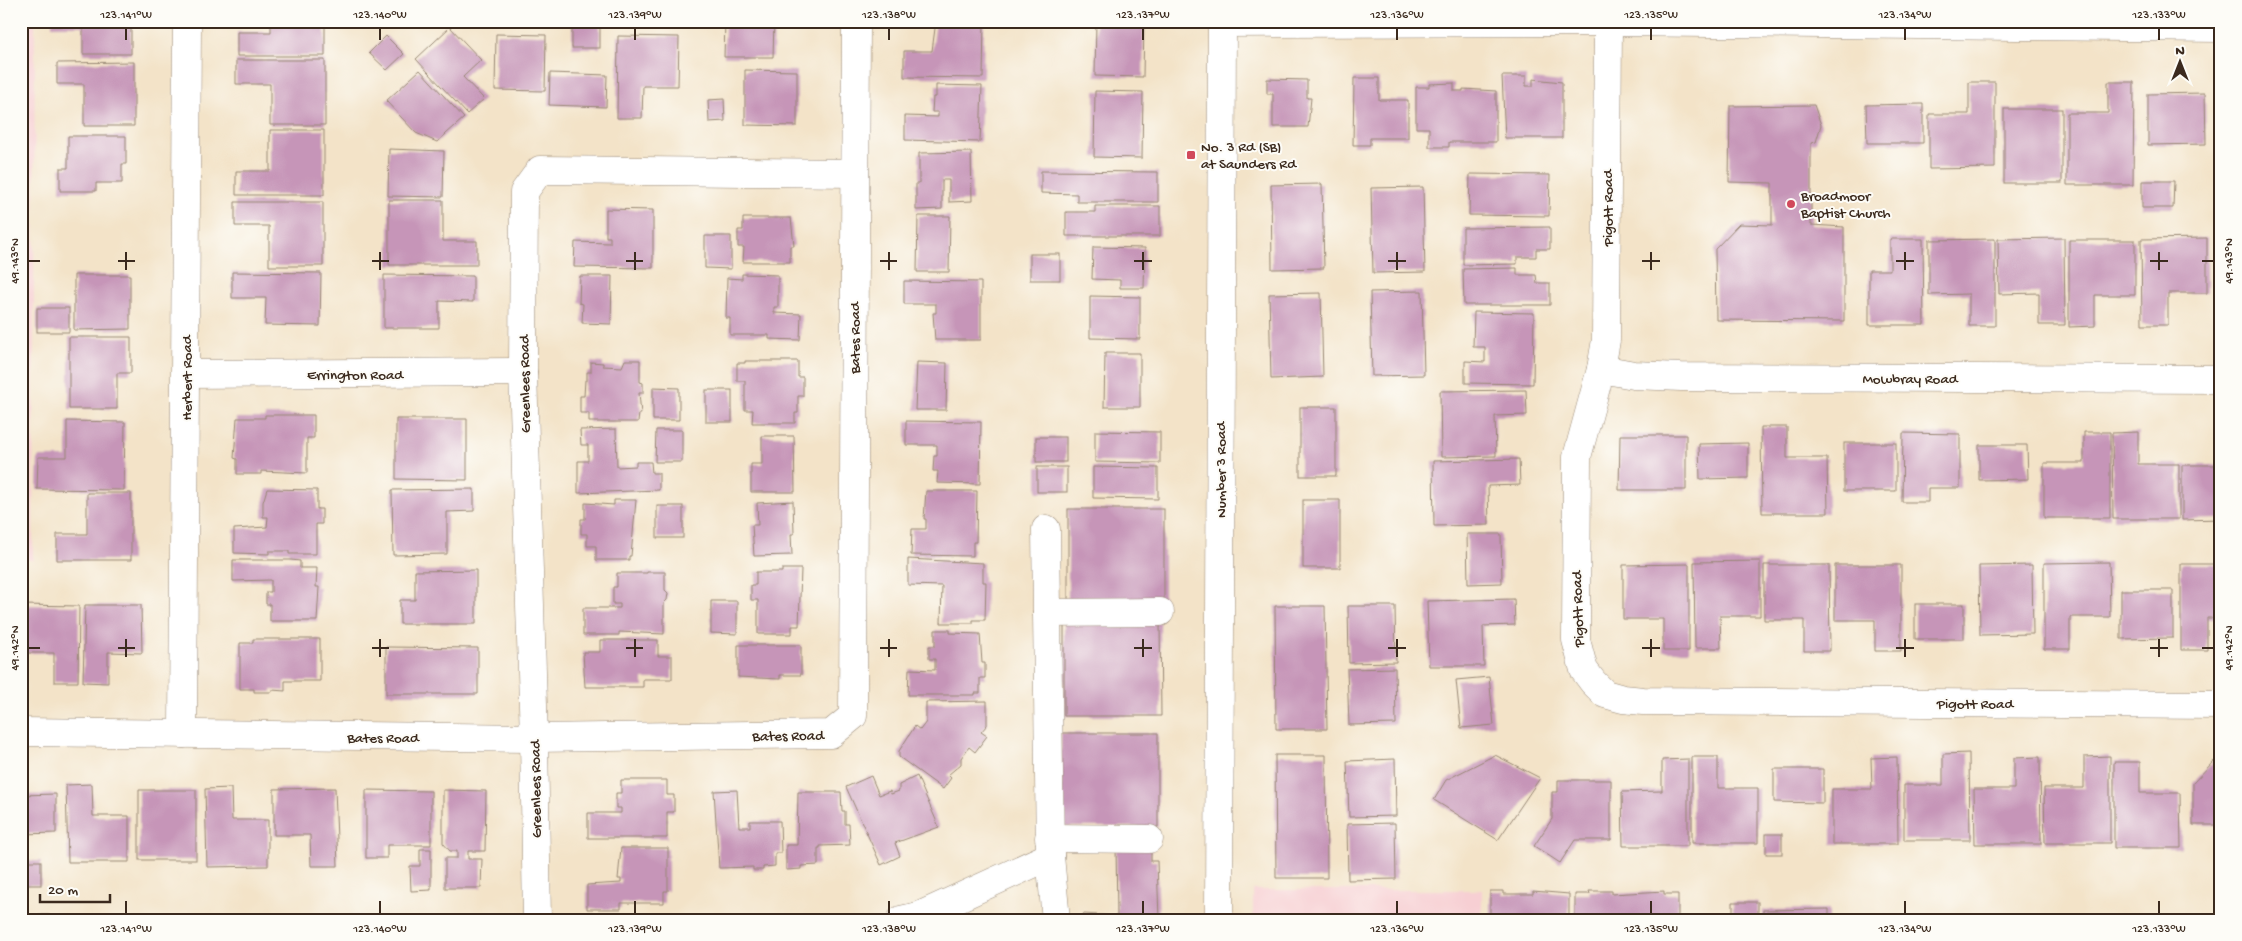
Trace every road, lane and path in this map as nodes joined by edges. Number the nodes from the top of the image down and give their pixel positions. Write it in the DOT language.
graph roads {
  1 [pos="187,21"];
  2 [pos="856,21"];
  3 [pos="1222,22"];
  4 [pos="1608,22"];
  5 [pos="2221,28"];
  6 [pos="855,173"];
  7 [pos="1601,369"];
  8 [pos="523,372"];
  9 [pos="186,374"];
  10 [pos="2221,379"];
  11 [pos="1046,529"];
  12 [pos="1160,612"];
  13 [pos="1048,613"];
  14 [pos="2221,705"];
  15 [pos="21,732"];
  16 [pos="183,734"];
  17 [pos="534,738"];
  18 [pos="1149,839"];
  19 [pos="1049,847"];
  20 [pos="537,920"];
  21 [pos="901,920"];
  22 [pos="1056,920"];
  23 [pos="1219,920"];
  1 -- 9 [label="street, Herbert Road"];
  2 -- 6 [label="street, Bates Road"];
  3 -- 4 [label="street"];
  3 -- 23 [label="street, Number 3 Road"];
  4 -- 5 [label="street"];
  4 -- 7 [label="street, Pigott Road"];
  6 -- 8 [label="street, Greenlees Road"];
  6 -- 17 [label="street, Bates Road"];
  7 -- 10 [label="street, Mowbray Road"];
  7 -- 14 [label="street, Pigott Road"];
  8 -- 9 [label="street, Errington Road"];
  8 -- 17 [label="street, Greenlees Road"];
  9 -- 16 [label="street, Herbert Road"];
  11 -- 13 [label="street"];
  12 -- 13 [label="street"];
  13 -- 19 [label="street"];
  15 -- 16 [label="street, Bates Road"];
  16 -- 17 [label="street, Bates Road"];
  17 -- 20 [label="street, Greenlees Road"];
  18 -- 19 [label="street"];
  19 -- 21 [label="street"];
  19 -- 22 [label="street"];
}
